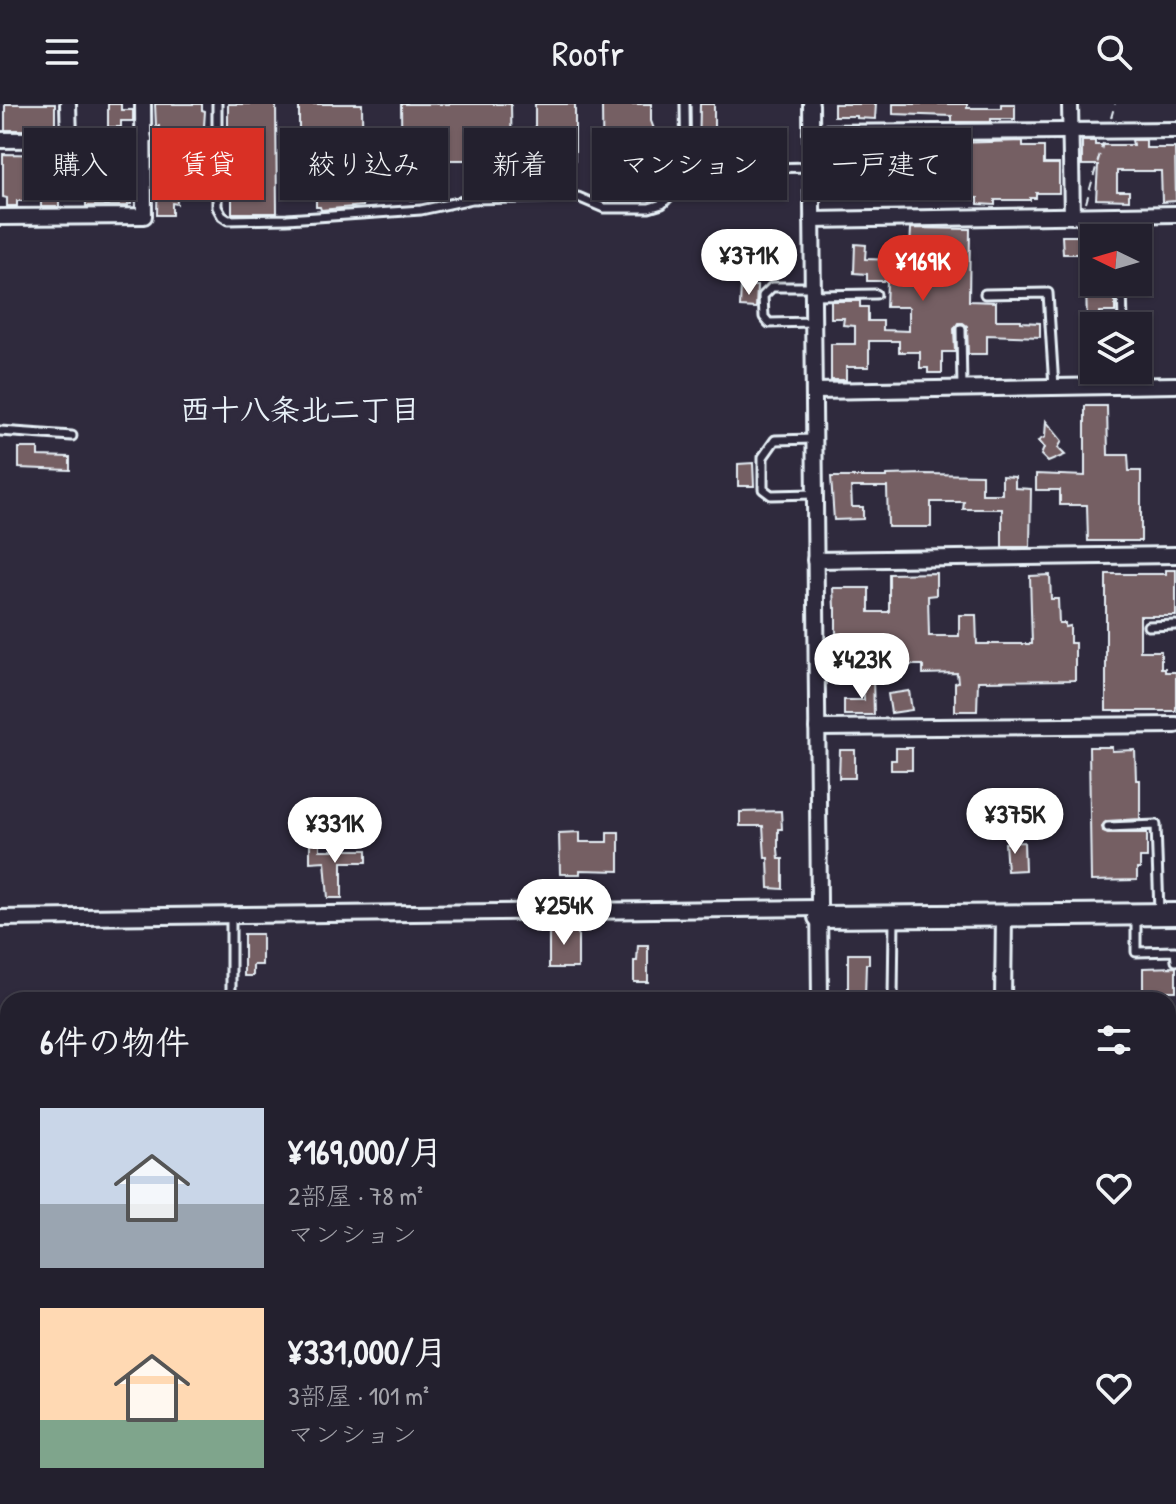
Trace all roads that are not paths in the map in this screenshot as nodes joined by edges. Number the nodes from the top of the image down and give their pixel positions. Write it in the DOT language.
graph roads {
  1 [pos="68,104"];
  2 [pos="143,104"];
  3 [pos="217,104"];
  4 [pos="685,104"];
  5 [pos="811,104"];
  6 [pos="1070,104"];
  7 [pos="69,128"];
  8 [pos="685,128"];
  9 [pos="811,128"];
  10 [pos="1176,130"];
  11 [pos="971,132"];
  12 [pos="1070,132"];
  13 [pos="136,139"];
  14 [pos="144,139"];
  15 [pos="0,140"];
  16 [pos="24,140"];
  17 [pos="666,200"];
  18 [pos="812,200"];
  19 [pos="1176,214"];
  20 [pos="1121,215"];
  21 [pos="1077,216"];
  22 [pos="0,217"];
  23 [pos="812,220"];
  24 [pos="1121,224"];
  25 [pos="813,291"];
  26 [pos="876,294"];
  27 [pos="985,294"];
  28 [pos="813,322"];
  29 [pos="961,329"];
  30 [pos="1176,385"];
  31 [pos="1124,386"];
  32 [pos="1054,387"];
  33 [pos="962,389"];
  34 [pos="814,391"];
  35 [pos="0,431"];
  36 [pos="72,436"];
  37 [pos="814,439"];
  38 [pos="815,494"];
  39 [pos="1176,555"];
  40 [pos="815,560"];
  41 [pos="1176,625"];
  42 [pos="1148,626"];
  43 [pos="1176,725"];
  44 [pos="817,728"];
  45 [pos="1108,827"];
  46 [pos="819,912"];
  47 [pos="1136,914"];
  48 [pos="1168,914"];
  49 [pos="231,915"];
  50 [pos="1004,915"];
  51 [pos="894,916"];
  52 [pos="0,918"];
  53 [pos="1176,961"];
  54 [pos="231,992"];
  55 [pos="820,992"];
  56 [pos="893,992"];
  57 [pos="1003,992"];
  1 -- 7 [label="street"];
  2 -- 14 [label="street"];
  3 -- 17 [label="lane"];
  4 -- 8 [label="lane"];
  5 -- 9 [label="street"];
  6 -- 12 [label="street"];
  10 -- 12 [label="street"];
  11 -- 12 [label="street"];
  12 -- 21 [label="street"];
  13 -- 14 [label="street"];
  14 -- 22 [label="street"];
  15 -- 16 [label="street"];
  18 -- 23 [label="street"];
  19 -- 20 [label="street"];
  20 -- 21 [label="street"];
  20 -- 24 [label="lane"];
  21 -- 23 [label="street"];
  23 -- 25 [label="street"];
  25 -- 26 [label="lane"];
  25 -- 28 [label="street"];
  25 -- 28 [label="lane"];
  27 -- 32 [label="lane"];
  28 -- 34 [label="street"];
  29 -- 33 [label="lane"];
  30 -- 31 [label="street"];
  31 -- 32 [label="street"];
  32 -- 33 [label="street"];
  33 -- 34 [label="street"];
  34 -- 37 [label="street"];
  35 -- 36 [label="lane"];
  37 -- 38 [label="street"];
  37 -- 38 [label="lane"];
  38 -- 40 [label="street"];
  39 -- 40 [label="street"];
  40 -- 44 [label="street"];
  41 -- 42 [label="lane"];
  43 -- 44 [label="street"];
  44 -- 46 [label="street"];
  45 -- 48 [label="lane"];
  46 -- 49 [label="street"];
  46 -- 51 [label="street"];
  46 -- 55 [label="street"];
  47 -- 48 [label="street"];
  47 -- 50 [label="street"];
  47 -- 53 [label="lane"];
  49 -- 52 [label="street"];
  49 -- 54 [label="lane"];
  50 -- 51 [label="street"];
  50 -- 57 [label="street"];
  51 -- 56 [label="lane"];
}
